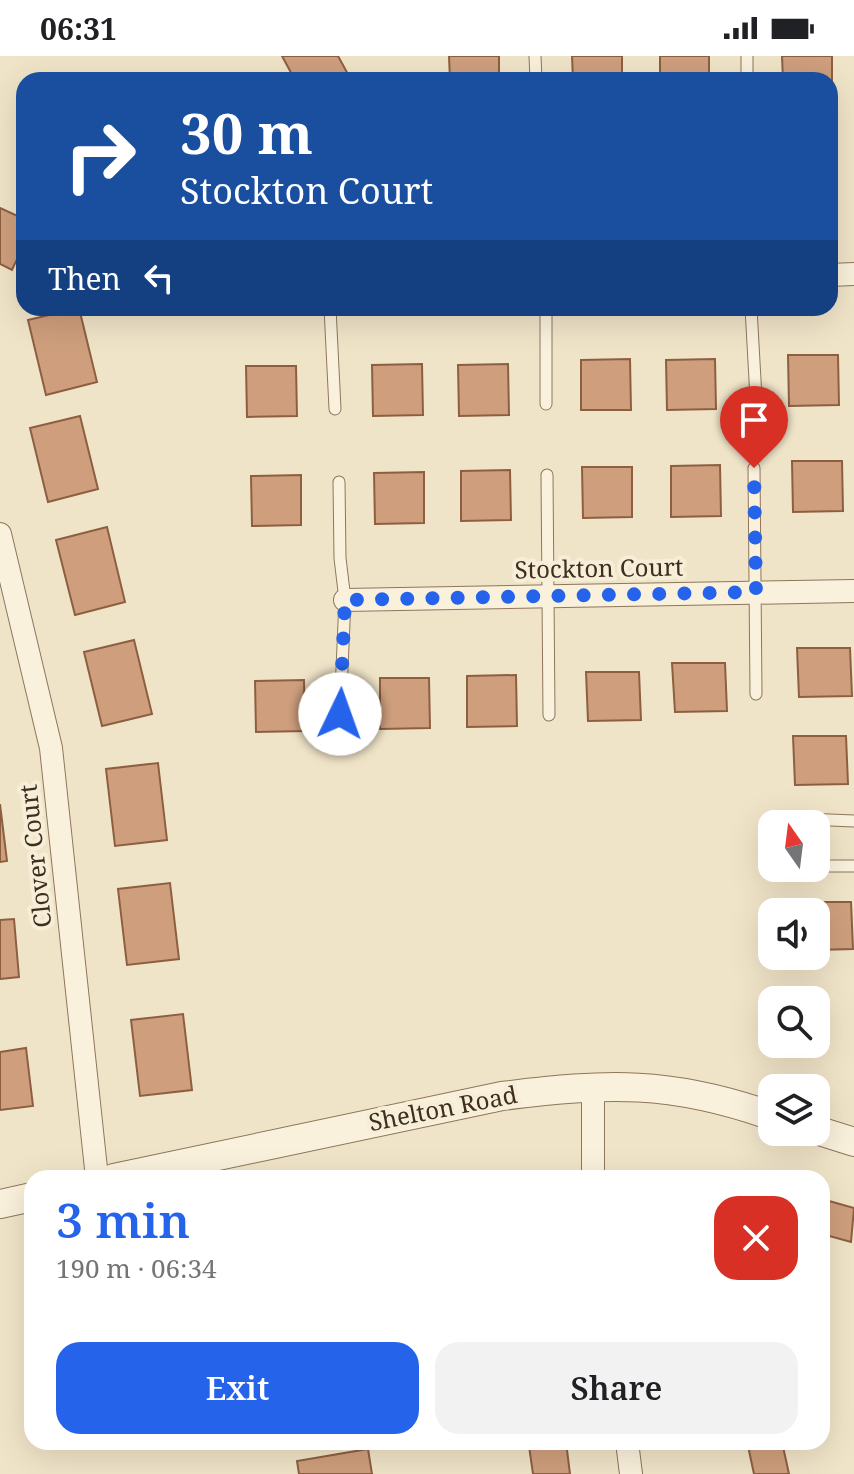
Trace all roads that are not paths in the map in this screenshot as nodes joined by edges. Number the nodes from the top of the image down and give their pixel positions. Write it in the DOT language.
graph roads {
  1 [pos="747,56"];
  2 [pos="747,72"];
  3 [pos="330,316"];
  4 [pos="546,316"];
  5 [pos="751,316"];
  6 [pos="756,398"];
  7 [pos="546,404"];
  8 [pos="335,409"];
  9 [pos="754,468"];
  10 [pos="547,475"];
  11 [pos="339,482"];
  12 [pos="0,534"];
  13 [pos="854,591"];
  14 [pos="756,592"];
  15 [pos="548,596"];
  16 [pos="345,600"];
  17 [pos="756,694"];
  18 [pos="340,714"];
  19 [pos="549,715"];
  20 [pos="830,820"];
  21 [pos="854,821"];
  22 [pos="830,866"];
  23 [pos="854,866"];
  24 [pos="593,1086"];
  25 [pos="758,1112"];
  26 [pos="830,1134"];
  27 [pos="854,1142"];
  28 [pos="96,1170"];
  29 [pos="152,1170"];
  30 [pos="593,1170"];
  31 [pos="24,1199"];
  32 [pos="0,1204"];
  33 [pos="628,1450"];
  34 [pos="631,1474"];
  1 -- 2 [label="lane"];
  3 -- 8 [label="lane"];
  4 -- 7 [label="lane"];
  5 -- 6 [label="lane"];
  9 -- 14 [label="lane"];
  10 -- 15 [label="lane"];
  11 -- 16 [label="lane"];
  12 -- 28 [label="street, Clover Court"];
  13 -- 14 [label="street, Stockton Court"];
  14 -- 15 [label="street, Stockton Court"];
  14 -- 17 [label="lane"];
  15 -- 16 [label="street, Stockton Court"];
  15 -- 19 [label="lane"];
  16 -- 18 [label="lane"];
  20 -- 21 [label="lane"];
  22 -- 23 [label="lane"];
  24 -- 25 [label="street, Shelton Road"];
  24 -- 29 [label="street, Shelton Road"];
  24 -- 30 [label="street"];
  26 -- 27 [label="street"];
  31 -- 32 [label="street"];
  33 -- 34 [label="street"];
}
